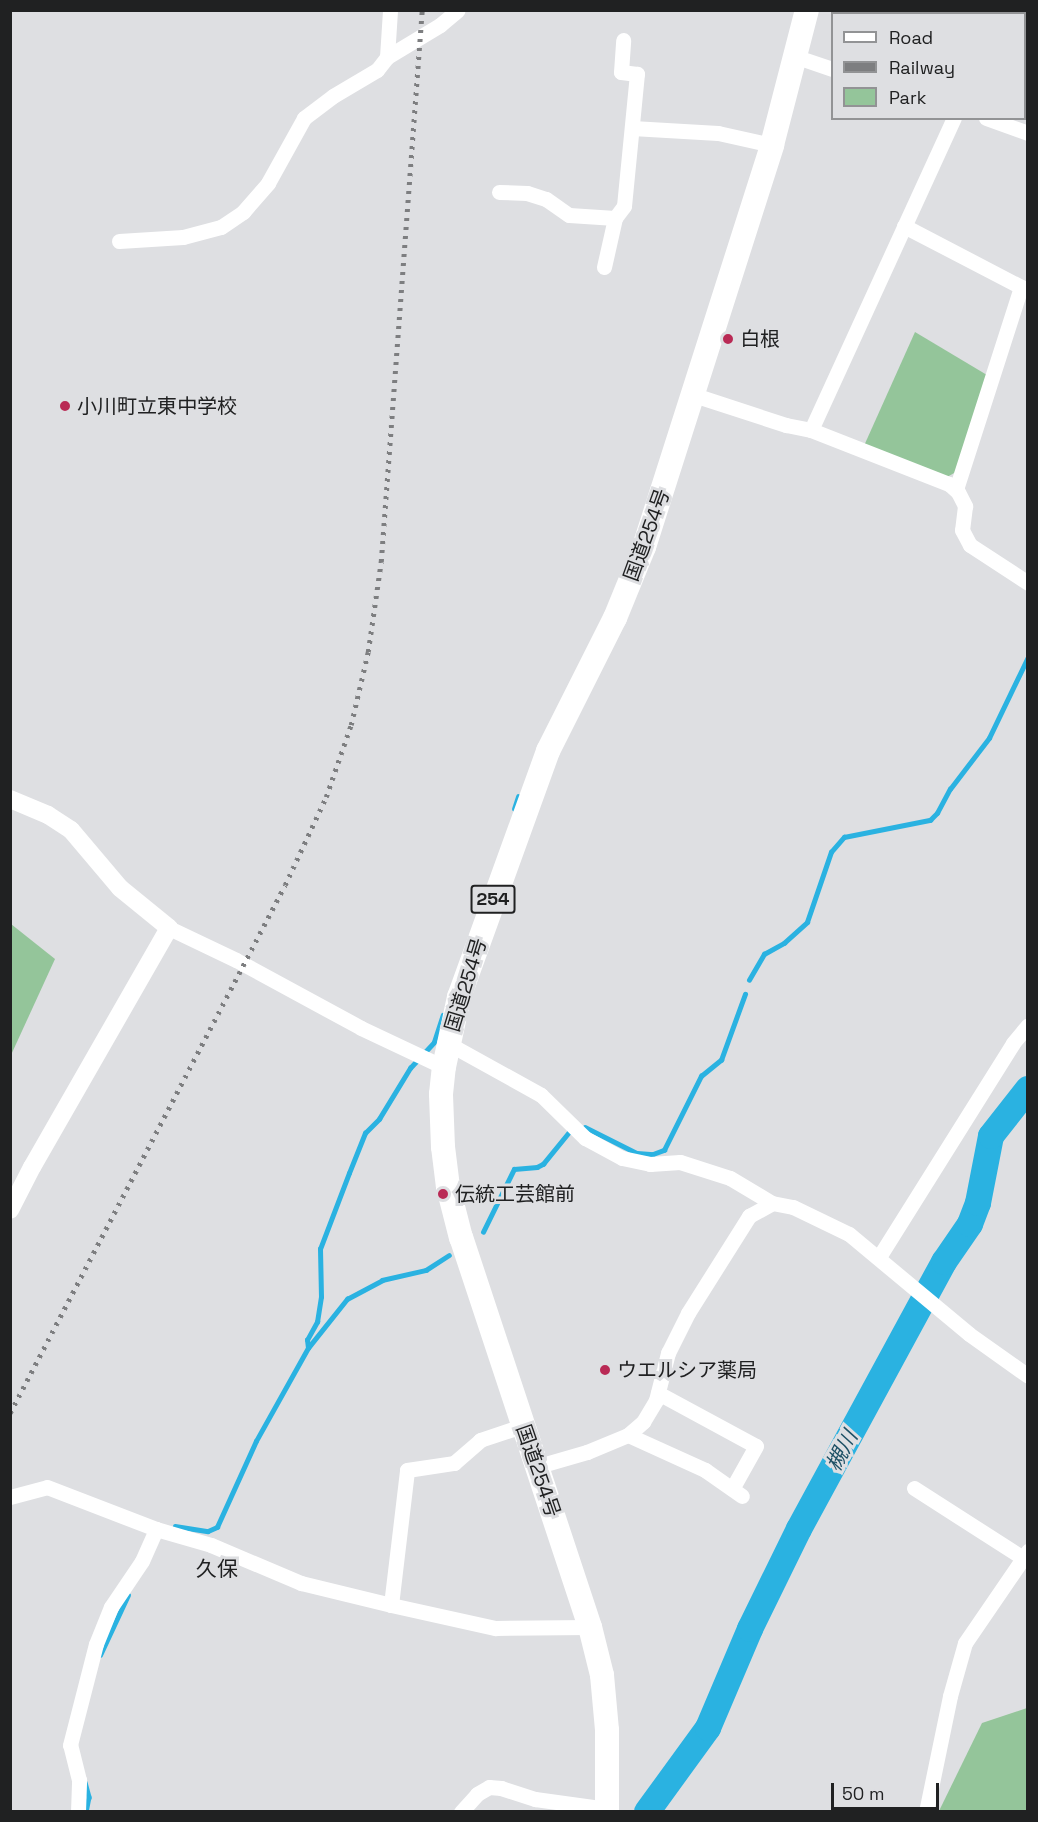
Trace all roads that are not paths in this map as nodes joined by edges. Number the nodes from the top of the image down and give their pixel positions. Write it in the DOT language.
graph roads {
  1 [pos="390,10"];
  2 [pos="458,10"];
  3 [pos="807,10"];
  4 [pos="623,40"];
  5 [pos="794,56"];
  6 [pos="387,57"];
  7 [pos="831,69"];
  8 [pos="953,120"];
  9 [pos="992,120"];
  10 [pos="632,128"];
  11 [pos="1028,133"];
  12 [pos="772,145"];
  13 [pos="499,192"];
  14 [pos="615,218"];
  15 [pos="904,226"];
  16 [pos="119,241"];
  17 [pos="604,267"];
  18 [pos="694,395"];
  19 [pos="811,430"];
  20 [pos="956,490"];
  21 [pos="1028,583"];
  22 [pos="10,800"];
  23 [pos="169,928"];
  24 [pos="1028,1024"];
  25 [pos="449,1044"];
  26 [pos="444,1068"];
  27 [pos="772,1203"];
  28 [pos="10,1210"];
  29 [pos="879,1257"];
  30 [pos="1028,1376"];
  31 [pos="658,1393"];
  32 [pos="522,1426"];
  33 [pos="628,1435"];
  34 [pos="535,1467"];
  35 [pos="914,1488"];
  36 [pos="10,1497"];
  37 [pos="156,1529"];
  38 [pos="1025,1555"];
  39 [pos="391,1605"];
  40 [pos="590,1627"];
  41 [pos="607,1810"];
  42 [pos="78,1812"];
  43 [pos="461,1812"];
  44 [pos="926,1812"];
  1 -- 6 [label="street"];
  2 -- 6 [label="street"];
  3 -- 5 [label="highway, 国道254号 / 254"];
  4 -- 10 [label="street"];
  5 -- 7 [label="street"];
  5 -- 12 [label="highway, 国道254号 / 254"];
  6 -- 16 [label="street"];
  8 -- 15 [label="street"];
  9 -- 11 [label="street"];
  10 -- 12 [label="street"];
  10 -- 14 [label="street"];
  12 -- 18 [label="highway, 国道254号 / 254"];
  13 -- 14 [label="street"];
  14 -- 17 [label="street"];
  15 -- 19 [label="street"];
  15 -- 20 [label="street"];
  18 -- 19 [label="street"];
  18 -- 25 [label="highway, 国道254号 / 254"];
  19 -- 20 [label="street"];
  20 -- 21 [label="street"];
  22 -- 23 [label="street"];
  23 -- 26 [label="street"];
  23 -- 28 [label="street"];
  24 -- 29 [label="street"];
  25 -- 26 [label="highway, 国道254号 / 254"];
  25 -- 27 [label="street"];
  26 -- 32 [label="highway, 国道254号 / 254"];
  27 -- 29 [label="street"];
  27 -- 31 [label="street"];
  29 -- 30 [label="street"];
  31 -- 33 [label="street"];
  31 -- 33 [label="street"];
  32 -- 34 [label="highway, 国道254号 / 254"];
  32 -- 39 [label="street"];
  33 -- 34 [label="street"];
  34 -- 40 [label="highway, 国道254号 / 254"];
  35 -- 38 [label="street"];
  36 -- 37 [label="street"];
  37 -- 39 [label="street"];
  37 -- 42 [label="street"];
  38 -- 44 [label="street"];
  39 -- 40 [label="street"];
  40 -- 41 [label="highway, 国道254号 / 254"];
  41 -- 43 [label="street"];
}
